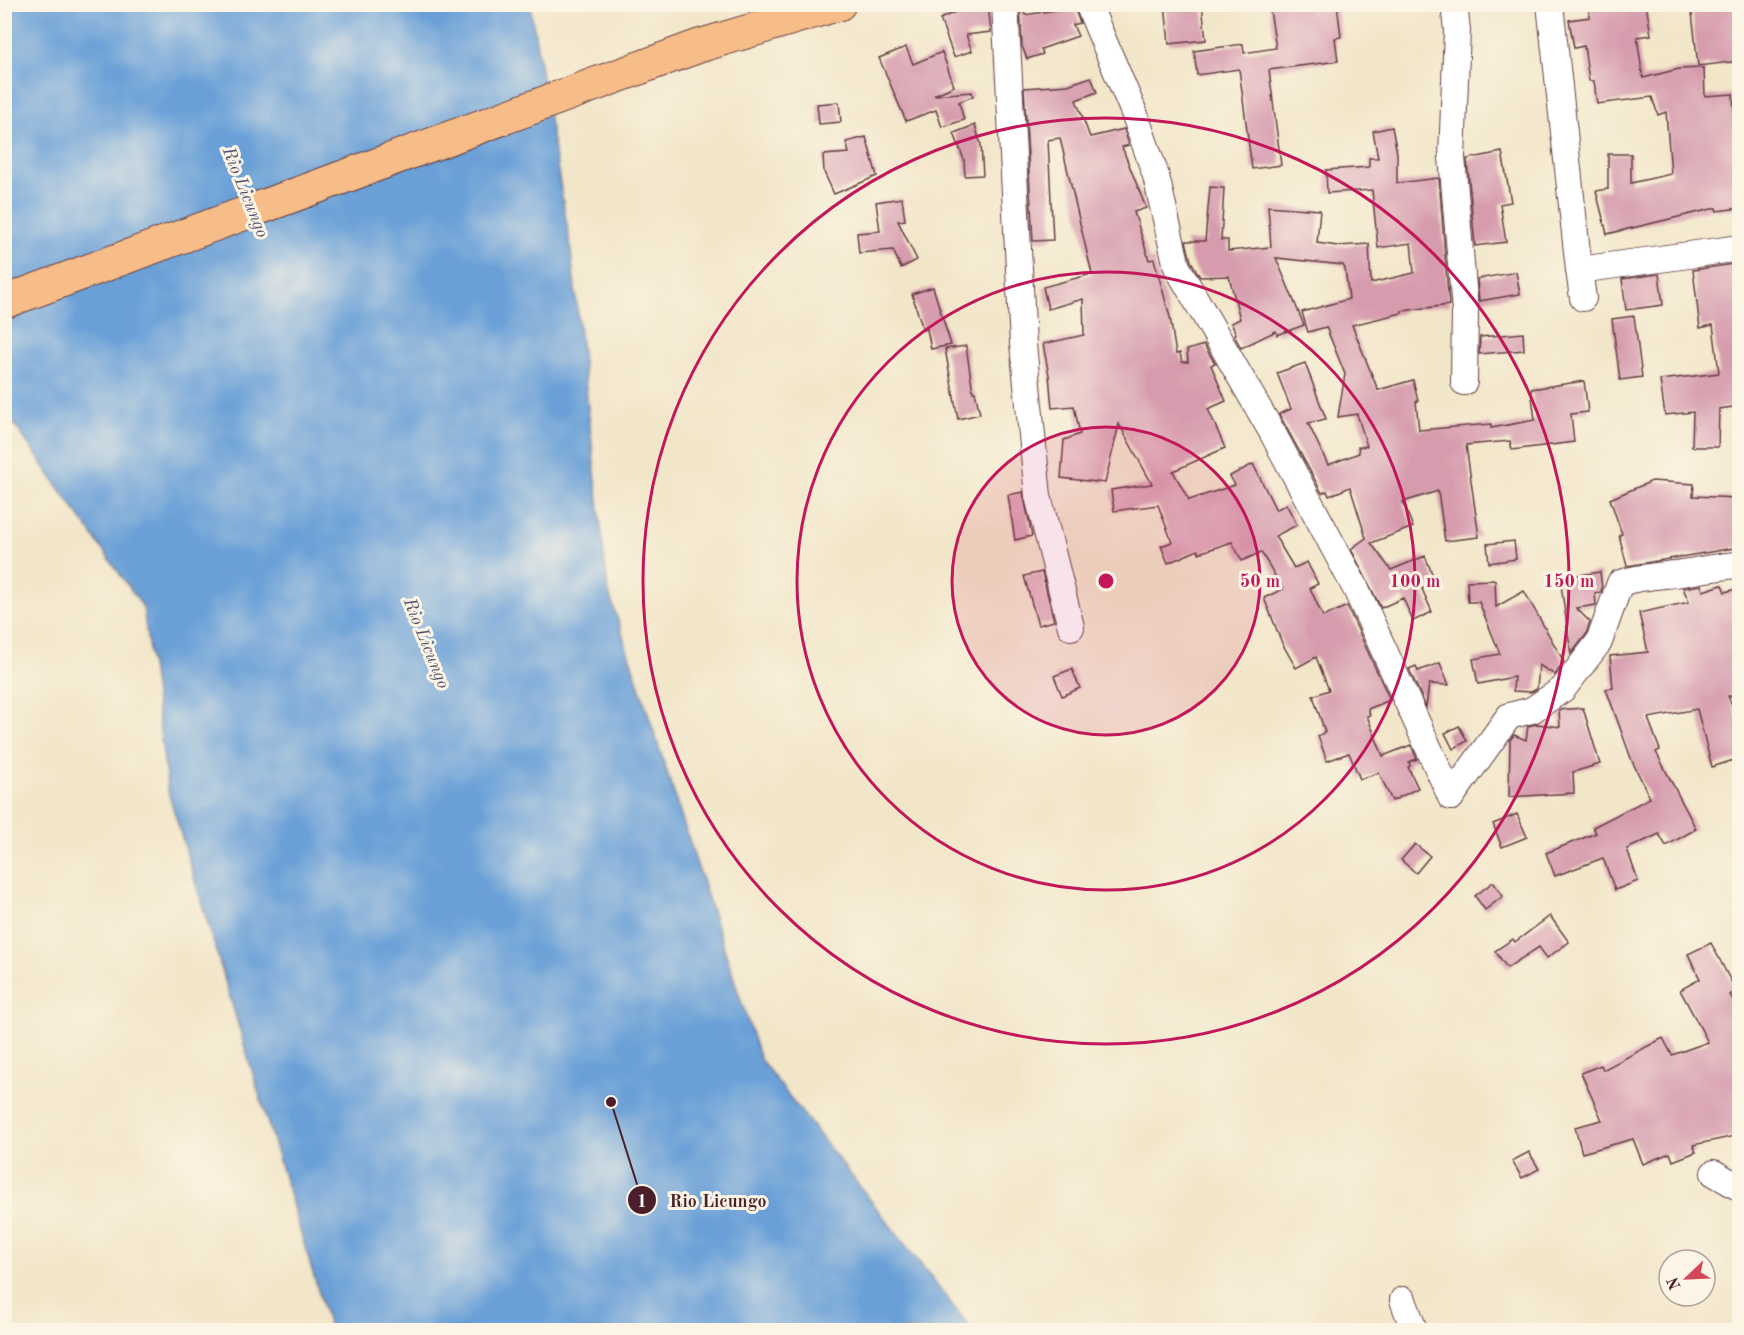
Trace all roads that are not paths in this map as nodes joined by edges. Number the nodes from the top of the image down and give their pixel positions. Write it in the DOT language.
graph roads {
  1 [pos="839,4"];
  2 [pos="1005,4"];
  3 [pos="1088,4"];
  4 [pos="1455,4"];
  5 [pos="1550,4"];
  6 [pos="1740,248"];
  7 [pos="1579,270"];
  8 [pos="1583,298"];
  9 [pos="4,302"];
  10 [pos="1464,382"];
  11 [pos="1740,565"];
  12 [pos="1071,627"];
  13 [pos="1714,1173"];
  14 [pos="1740,1188"];
  15 [pos="1403,1300"];
  16 [pos="1414,1330"];
  1 -- 9 [label="highway"];
  2 -- 12 [label="street"];
  3 -- 11 [label="street"];
  4 -- 10 [label="street"];
  5 -- 7 [label="street"];
  6 -- 7 [label="street"];
  7 -- 8 [label="street"];
  13 -- 14 [label="street"];
  15 -- 16 [label="street"];
}
